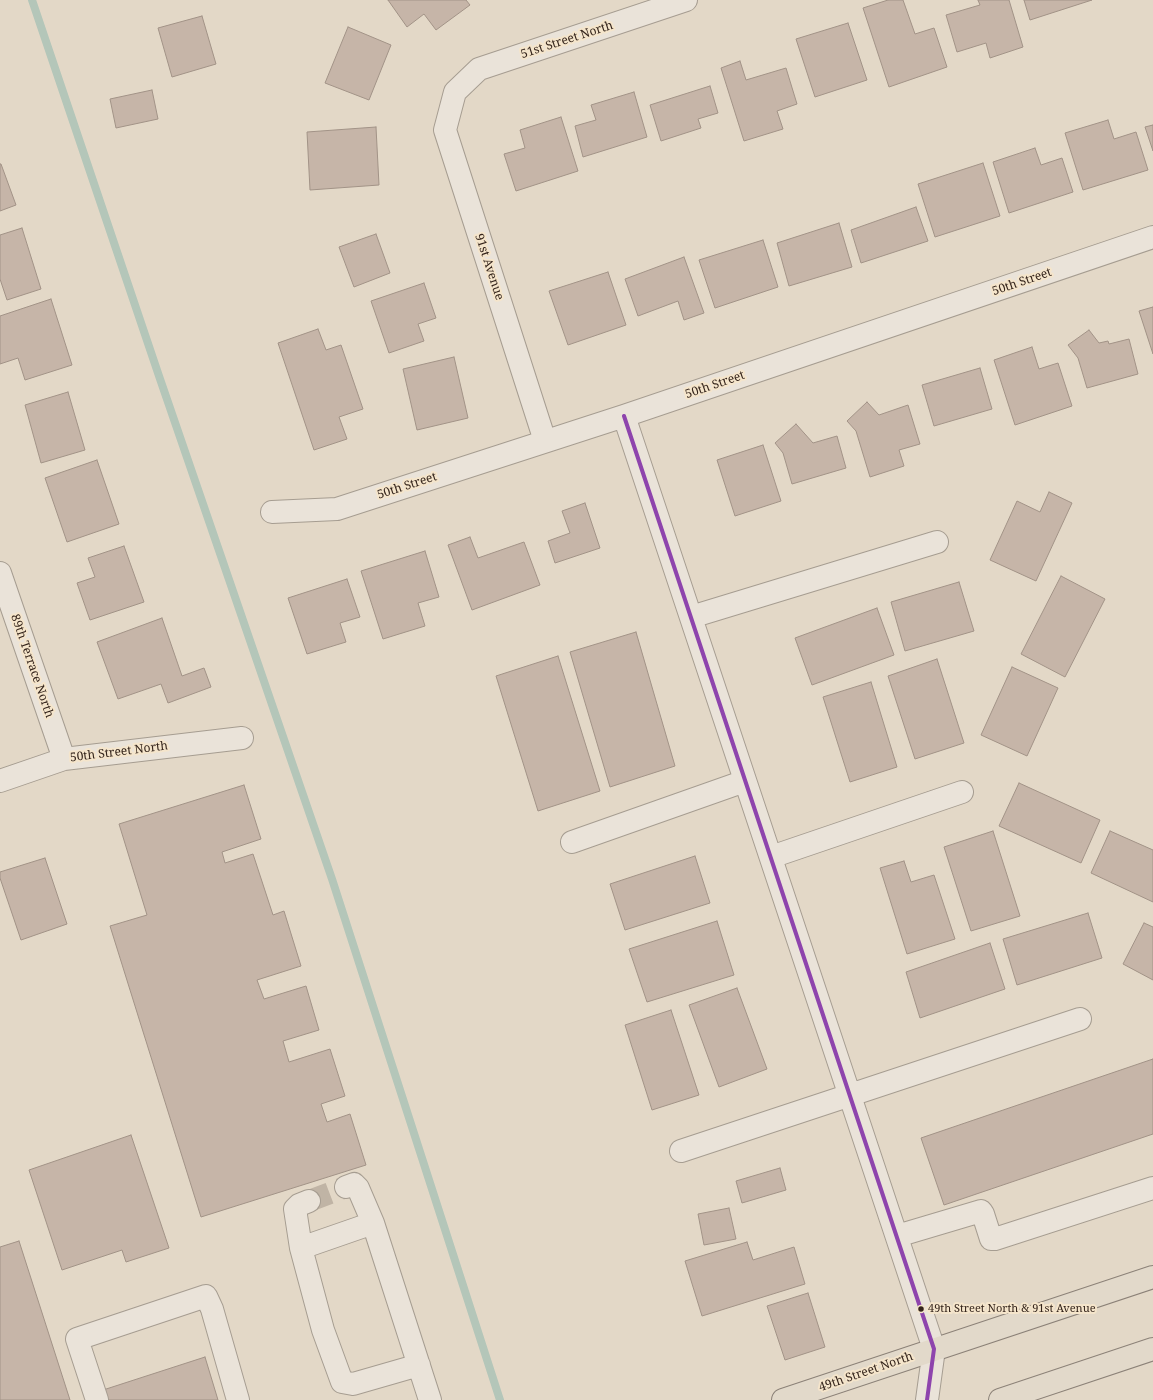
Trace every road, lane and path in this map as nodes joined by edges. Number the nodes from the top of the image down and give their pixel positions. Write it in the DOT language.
graph roads {
  1 [pos="686,0"];
  2 [pos="455,92"];
  3 [pos="1153,238"];
  4 [pos="624,416"];
  5 [pos="545,441"];
  6 [pos="272,512"];
  7 [pos="937,542"];
  8 [pos="0,574"];
  9 [pos="691,617"];
  10 [pos="242,738"];
  11 [pos="64,759"];
  12 [pos="0,780"];
  13 [pos="745,781"];
  14 [pos="962,792"];
  15 [pos="572,842"];
  16 [pos="770,857"];
  17 [pos="1080,1019"];
  18 [pos="850,1095"];
  19 [pos="681,1150"];
  20 [pos="346,1187"];
  21 [pos="1153,1188"];
  22 [pos="308,1201"];
  23 [pos="373,1222"];
  24 [pos="896,1236"];
  25 [pos="300,1248"];
  26 [pos="1153,1277"];
  27 [pos="934,1349"];
  28 [pos="1153,1349"];
  29 [pos="419,1365"];
  30 [pos="97,1400"];
  31 [pos="238,1400"];
  32 [pos="430,1400"];
  33 [pos="783,1400"];
  34 [pos="927,1400"];
  35 [pos="1000,1400"];
  1 -- 2 [label="street, 51st Street North"];
  2 -- 5 [label="street, 91st Avenue"];
  3 -- 4 [label="street, 50th Street"];
  4 -- 5 [label="street, 50th Street"];
  4 -- 9 [label="street"];
  5 -- 6 [label="street, 50th Street"];
  7 -- 9 [label="street"];
  8 -- 11 [label="street, 89th Terrace North"];
  9 -- 13 [label="street"];
  10 -- 11 [label="street, 50th Street North"];
  11 -- 12 [label="street, 50th Street North"];
  13 -- 15 [label="street"];
  13 -- 16 [label="street"];
  14 -- 16 [label="street"];
  16 -- 18 [label="street"];
  17 -- 18 [label="street"];
  18 -- 19 [label="street"];
  18 -- 24 [label="street"];
  20 -- 23 [label="street"];
  21 -- 24 [label="street"];
  22 -- 25 [label="street"];
  23 -- 25 [label="street"];
  23 -- 29 [label="street"];
  24 -- 27 [label="street"];
  25 -- 29 [label="street"];
  26 -- 27 [label="main road, 49th Street North"];
  27 -- 33 [label="main road, 49th Street North"];
  27 -- 34 [label="street"];
  28 -- 35 [label="main road"];
  29 -- 32 [label="street"];
  30 -- 31 [label="street"];
}
